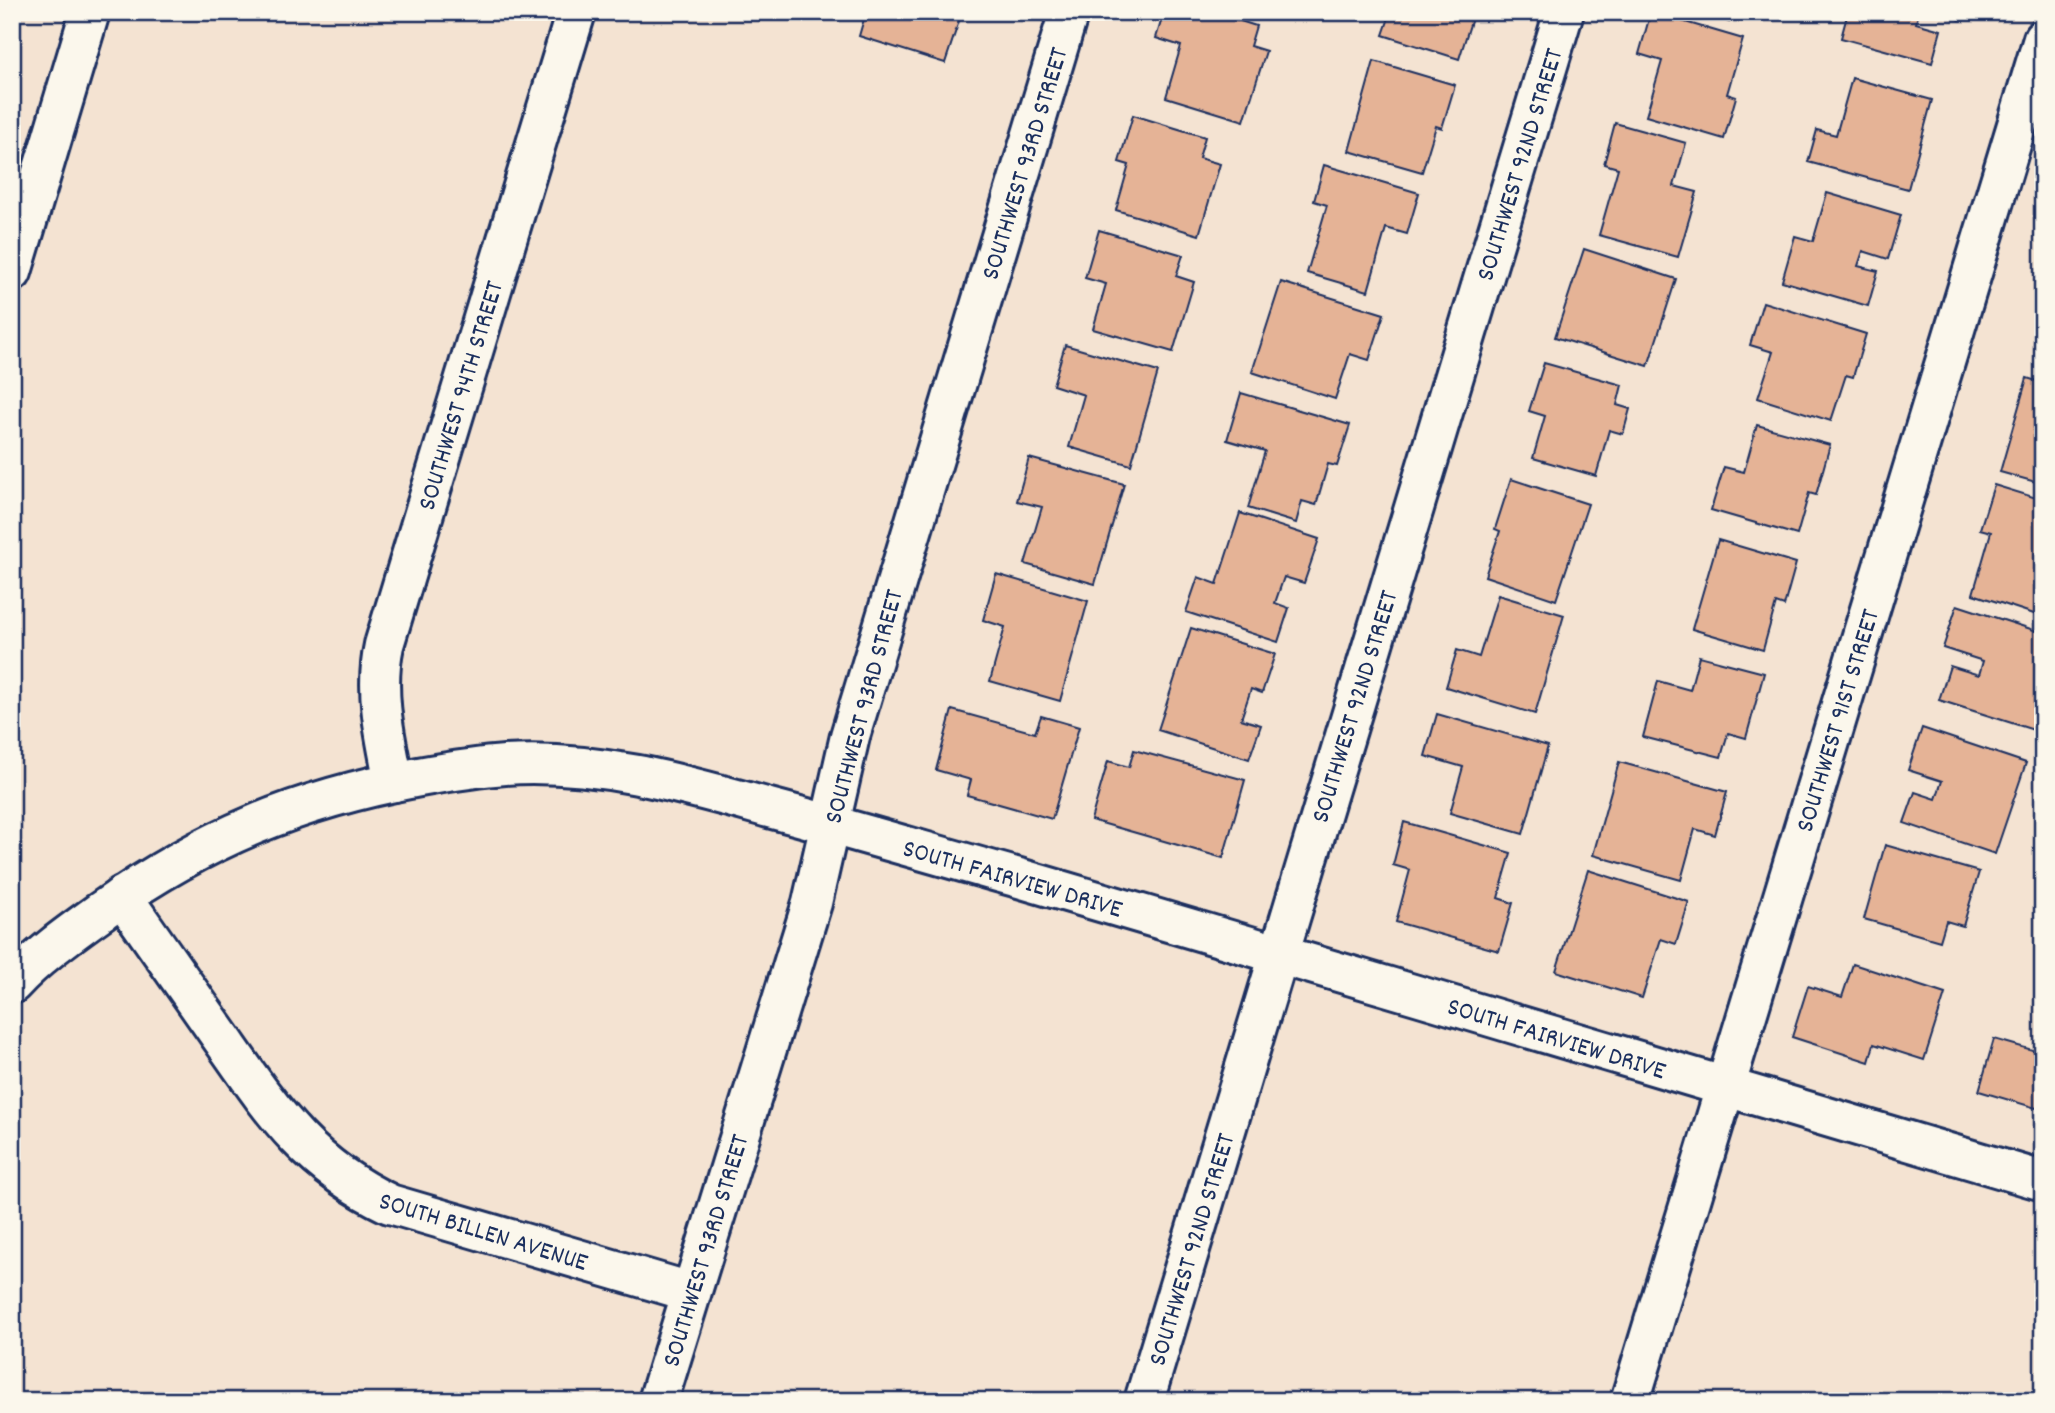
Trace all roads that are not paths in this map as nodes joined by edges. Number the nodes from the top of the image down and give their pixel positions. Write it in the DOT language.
graph roads {
  1 [pos="90,12"];
  2 [pos="576,12"];
  3 [pos="1069,12"];
  4 [pos="1563,12"];
  5 [pos="2043,39"];
  6 [pos="12,272"];
  7 [pos="394,782"];
  8 [pos="830,824"];
  9 [pos="122,896"];
  10 [pos="1279,953"];
  11 [pos="12,984"];
  12 [pos="1725,1088"];
  13 [pos="2043,1181"];
  14 [pos="691,1292"];
  15 [pos="658,1401"];
  16 [pos="1144,1401"];
  17 [pos="1630,1401"];
  1 -- 6 [label="street"];
  2 -- 7 [label="street, SOUTHWEST 94TH STREET"];
  3 -- 8 [label="street, SOUTHWEST 93RD STREET"];
  4 -- 10 [label="street, SOUTHWEST 92ND STREET"];
  5 -- 12 [label="street, SOUTHWEST 91ST STREET"];
  7 -- 8 [label="street, SOUTH FAIRVIEW DRIVE"];
  7 -- 9 [label="street, SOUTH FAIRVIEW DRIVE"];
  8 -- 10 [label="street, SOUTH FAIRVIEW DRIVE"];
  8 -- 14 [label="street, SOUTHWEST 93RD STREET"];
  9 -- 11 [label="street, SOUTH FAIRVIEW DRIVE"];
  9 -- 14 [label="street, SOUTH BILLEN AVENUE"];
  10 -- 12 [label="street, SOUTH FAIRVIEW DRIVE"];
  10 -- 16 [label="street, SOUTHWEST 92ND STREET"];
  12 -- 13 [label="street, SOUTH FAIRVIEW DRIVE"];
  12 -- 17 [label="street, SOUTHWEST 91ST STREET"];
  14 -- 15 [label="street, SOUTHWEST 93RD STREET"];
}
